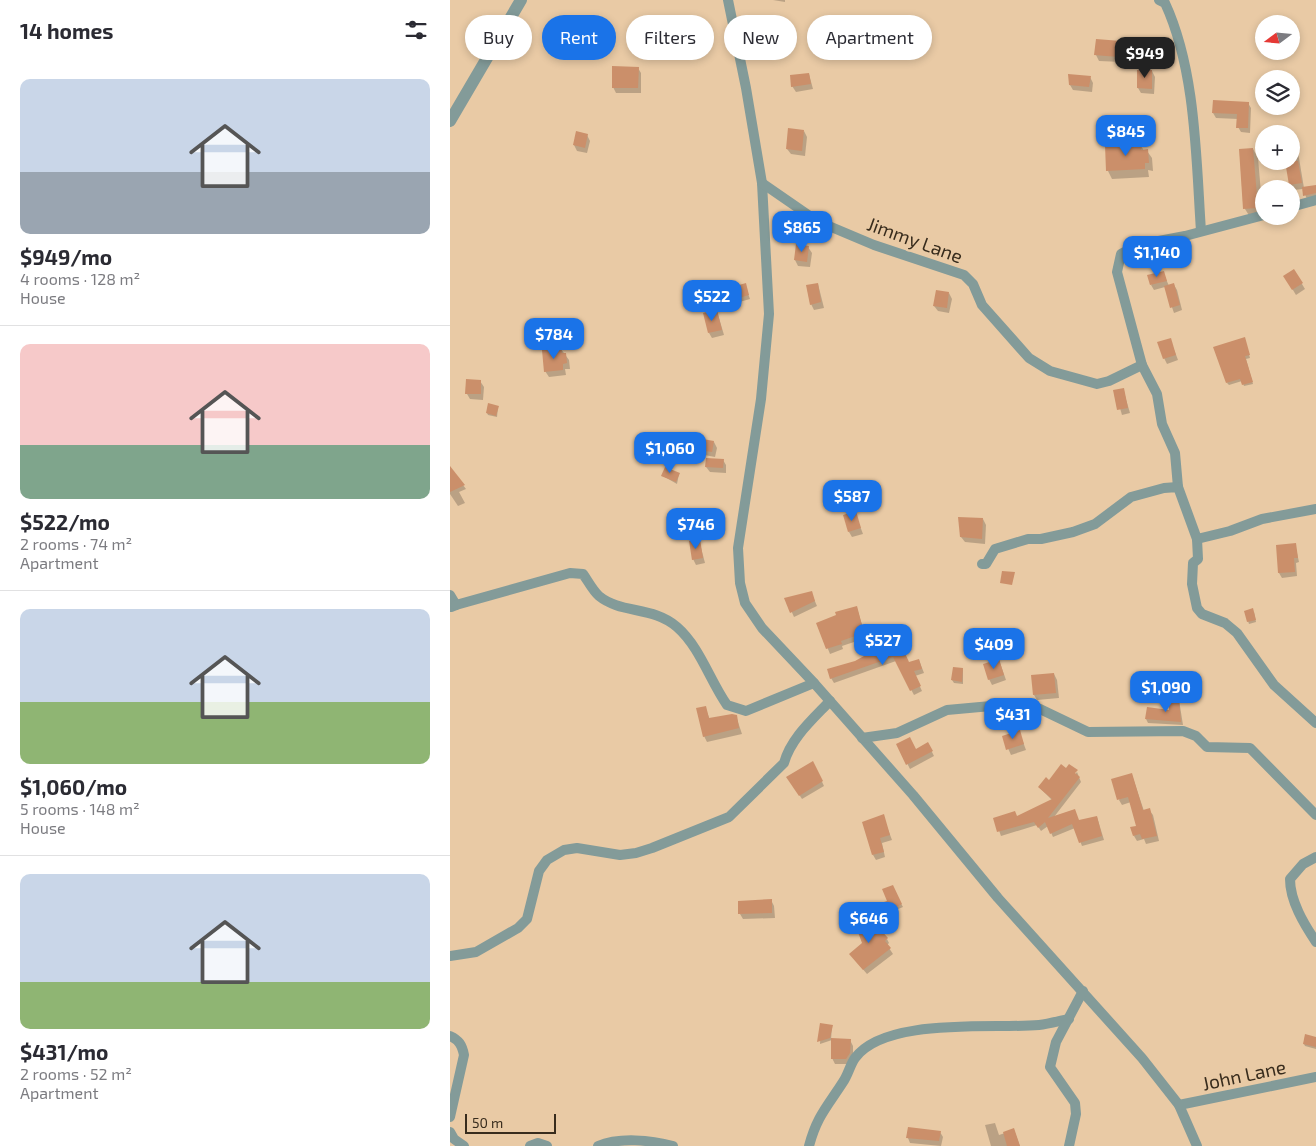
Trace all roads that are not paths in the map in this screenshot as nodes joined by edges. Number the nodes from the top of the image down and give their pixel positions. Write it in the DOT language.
graph roads {
  1 [pos="521,0"];
  2 [pos="728,0"];
  3 [pos="1158,0"];
  4 [pos="450,121"];
  5 [pos="762,183"];
  6 [pos="1316,200"];
  7 [pos="1300,204"];
  8 [pos="1255,217"];
  9 [pos="1201,231"];
  10 [pos="1142,365"];
  11 [pos="1178,487"];
  12 [pos="1316,509"];
  13 [pos="1197,539"];
  14 [pos="982,564"];
  15 [pos="450,595"];
  16 [pos="453,606"];
  17 [pos="814,683"];
  18 [pos="830,701"];
  19 [pos="1316,723"];
  20 [pos="862,738"];
  21 [pos="1316,815"];
  22 [pos="1316,857"];
  23 [pos="1316,942"];
  24 [pos="450,956"];
  25 [pos="1082,990"];
  26 [pos="1069,1019"];
  27 [pos="450,1036"];
  28 [pos="1316,1077"];
  29 [pos="1179,1105"];
  30 [pos="450,1117"];
  31 [pos="450,1132"];
  32 [pos="464,1146"];
  33 [pos="530,1146"];
  34 [pos="548,1146"];
  35 [pos="598,1146"];
  36 [pos="673,1146"];
  37 [pos="809,1146"];
  38 [pos="1069,1146"];
  39 [pos="1197,1146"];
  1 -- 4 [label="street"];
  2 -- 5 [label="street"];
  3 -- 9 [label="street"];
  5 -- 10 [label="street, Jimmy Lane"];
  5 -- 17 [label="street"];
  6 -- 7 [label="street"];
  8 -- 9 [label="street"];
  9 -- 10 [label="street"];
  10 -- 11 [label="street"];
  11 -- 13 [label="street"];
  11 -- 14 [label="street"];
  12 -- 13 [label="street"];
  13 -- 19 [label="street"];
  15 -- 16 [label="street"];
  16 -- 17 [label="street"];
  17 -- 18 [label="street"];
  18 -- 20 [label="street"];
  18 -- 24 [label="street"];
  20 -- 21 [label="street"];
  20 -- 25 [label="street"];
  22 -- 23 [label="street"];
  25 -- 26 [label="street"];
  25 -- 29 [label="street"];
  26 -- 37 [label="street"];
  26 -- 38 [label="street"];
  27 -- 30 [label="street"];
  28 -- 29 [label="street, John Lane"];
  29 -- 39 [label="street"];
  31 -- 32 [label="street"];
  33 -- 34 [label="street"];
  35 -- 36 [label="street"];
}
